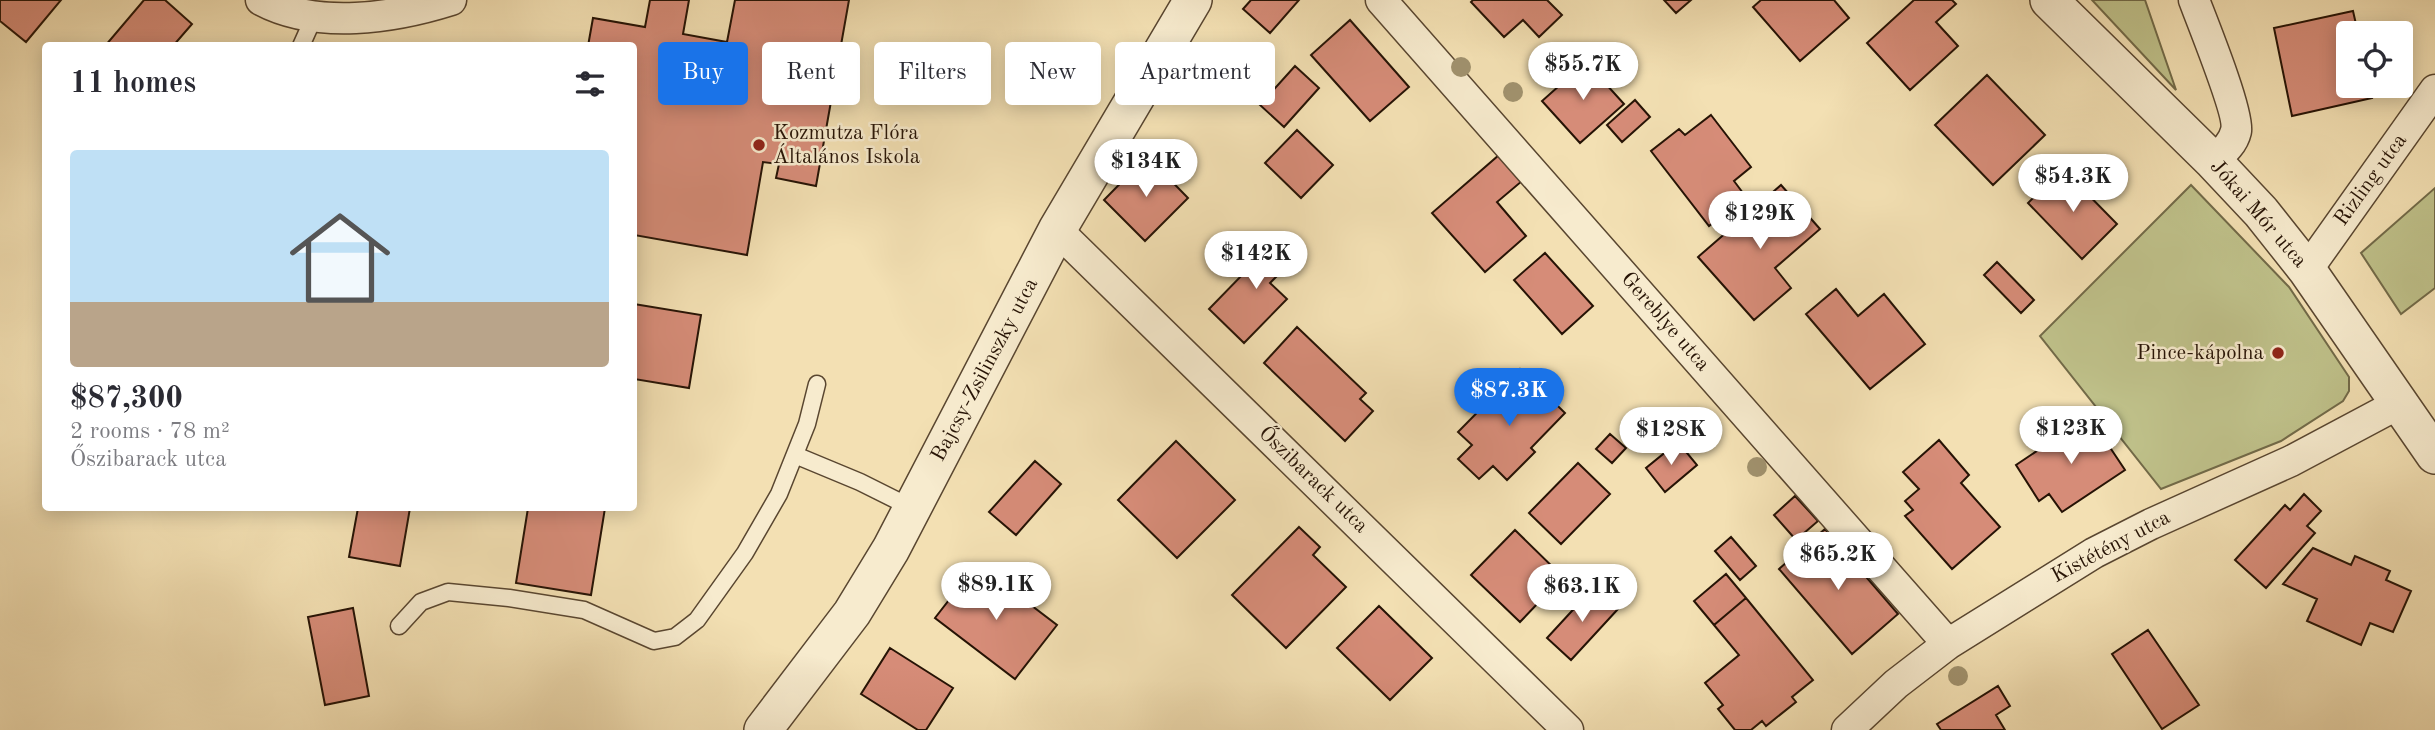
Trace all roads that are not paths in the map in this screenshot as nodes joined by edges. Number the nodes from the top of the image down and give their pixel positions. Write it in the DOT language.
graph roads {
  1 [pos="261,0"];
  2 [pos="452,0"];
  3 [pos="1193,0"];
  4 [pos="1381,0"];
  5 [pos="2049,0"];
  6 [pos="2194,0"];
  7 [pos="314,16"];
  8 [pos="303,42"];
  9 [pos="2435,90"];
  10 [pos="2213,161"];
  11 [pos="1058,230"];
  12 [pos="2306,270"];
  13 [pos="817,384"];
  14 [pos="2400,403"];
  15 [pos="795,455"];
  16 [pos="2435,455"];
  17 [pos="912,508"];
  18 [pos="399,626"];
  19 [pos="1948,644"];
  20 [pos="763,730"];
  21 [pos="1568,730"];
  22 [pos="1847,730"];
  1 -- 7 [label="street"];
  2 -- 7 [label="street"];
  3 -- 11 [label="street, Bajcsy-Zsilinszky utca"];
  4 -- 19 [label="street, Gereblye utca"];
  5 -- 10 [label="street, Jókai Mór utca"];
  6 -- 10 [label="street"];
  7 -- 8 [label="lane"];
  9 -- 12 [label="street, Rizling utca"];
  10 -- 12 [label="street, Jókai Mór utca"];
  11 -- 17 [label="street, Bajcsy-Zsilinszky utca"];
  11 -- 21 [label="street, Őszibarack utca"];
  12 -- 14 [label="street, Jókai Mór utca"];
  13 -- 15 [label="lane"];
  14 -- 16 [label="street, Jókai Mór utca"];
  14 -- 19 [label="street, Kistétény utca"];
  15 -- 17 [label="lane"];
  15 -- 18 [label="lane"];
  17 -- 20 [label="street, Bajcsy-Zsilinszky utca"];
  19 -- 22 [label="street, Kistétény utca"];
}
